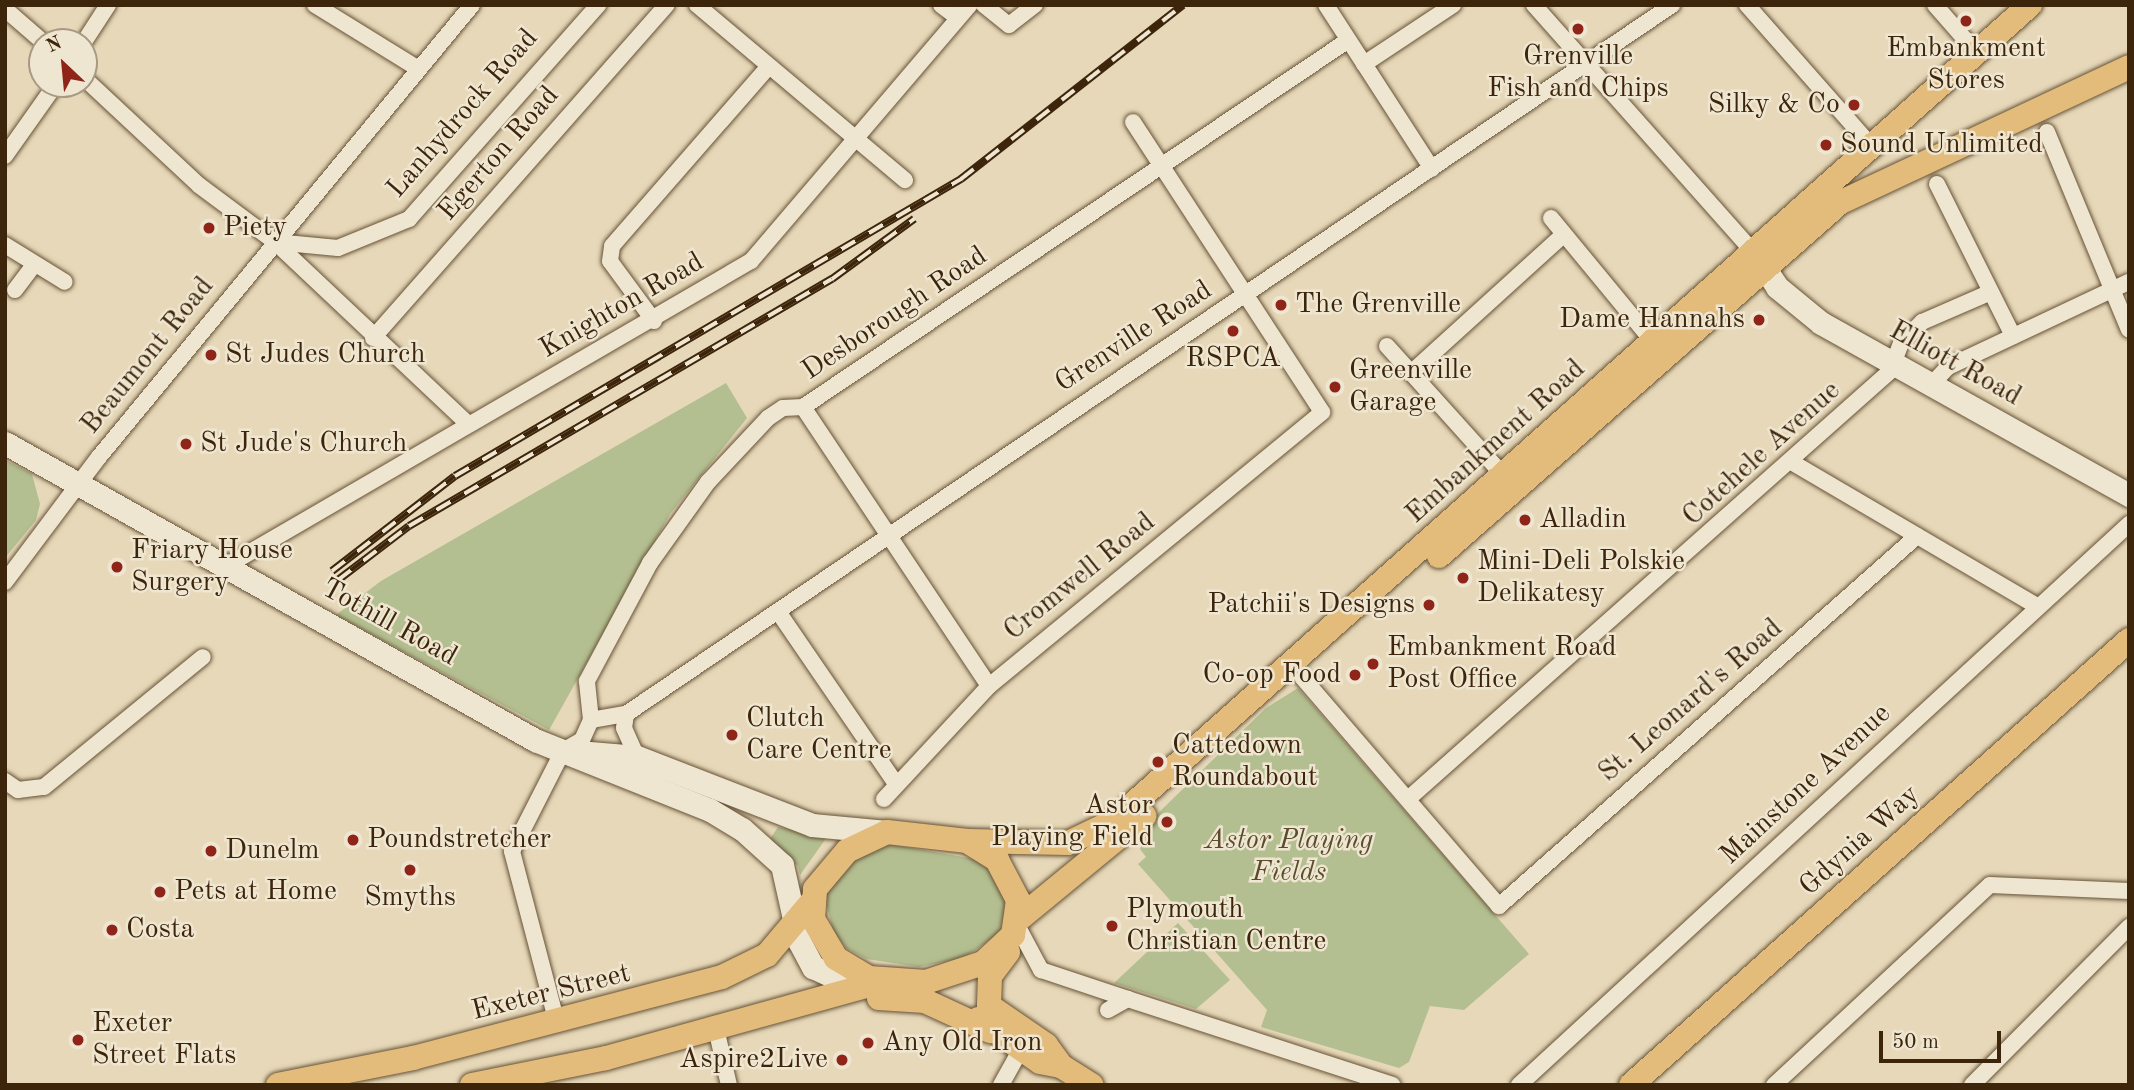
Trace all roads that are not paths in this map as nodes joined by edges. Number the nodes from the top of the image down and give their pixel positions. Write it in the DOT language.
graph roads {
  1 [pos="108,5"];
  2 [pos="315,5"];
  3 [pos="472,5"];
  4 [pos="598,5"];
  5 [pos="667,5"];
  6 [pos="697,5"];
  7 [pos="941,5"];
  8 [pos="970,5"];
  9 [pos="984,5"];
  10 [pos="1035,5"];
  11 [pos="1326,5"];
  12 [pos="1452,5"];
  13 [pos="1534,5"];
  14 [pos="1672,5"];
  15 [pos="1747,5"];
  16 [pos="1935,5"];
  17 [pos="2030,5"];
  18 [pos="5,9"];
  19 [pos="957,18"];
  20 [pos="93,28"];
  21 [pos="28,29"];
  22 [pos="1347,41"];
  23 [pos="1977,53"];
  24 [pos="1364,64"];
  25 [pos="1586,64"];
  26 [pos="768,67"];
  27 [pos="2129,67"];
  28 [pos="417,68"];
  29 [pos="98,91"];
  30 [pos="46,98"];
  31 [pos="1133,121"];
  32 [pos="2047,132"];
  33 [pos="856,138"];
  34 [pos="1873,148"];
  35 [pos="5,156"];
  36 [pos="1162,168"];
  37 [pos="1432,169"];
  38 [pos="905,180"];
  39 [pos="1937,184"];
  40 [pos="1836,206"];
  41 [pos="1550,218"];
  42 [pos="1791,221"];
  43 [pos="1563,235"];
  44 [pos="275,242"];
  45 [pos="5,245"];
  46 [pos="1761,261"];
  47 [pos="34,265"];
  48 [pos="65,282"];
  49 [pos="2129,282"];
  50 [pos="2112,289"];
  51 [pos="15,290"];
  52 [pos="1991,292"];
  53 [pos="1249,294"];
  54 [pos="654,321"];
  55 [pos="2129,330"];
  56 [pos="2013,336"];
  57 [pos="373,338"];
  58 [pos="1654,343"];
  59 [pos="1387,345"];
  60 [pos="1894,365"];
  61 [pos="1411,373"];
  62 [pos="1933,383"];
  63 [pos="803,407"];
  64 [pos="468,424"];
  65 [pos="5,443"];
  66 [pos="1793,463"];
  67 [pos="1503,475"];
  68 [pos="78,484"];
  69 [pos="2127,491"];
  70 [pos="2129,524"];
  71 [pos="890,532"];
  72 [pos="1917,536"];
  73 [pos="228,565"];
  74 [pos="5,582"];
  75 [pos="2037,606"];
  76 [pos="779,613"];
  77 [pos="2129,640"];
  78 [pos="203,657"];
  79 [pos="1302,677"];
  80 [pos="989,687"];
  81 [pos="626,714"];
  82 [pos="591,720"];
  83 [pos="563,751"];
  84 [pos="637,757"];
  85 [pos="5,782"];
  86 [pos="896,784"];
  87 [pos="884,799"];
  88 [pos="1408,799"];
  89 [pos="887,831"];
  90 [pos="967,841"];
  91 [pos="2129,891"];
  92 [pos="811,903"];
  93 [pos="796,924"];
  94 [pos="1017,926"];
  95 [pos="2129,927"];
  96 [pos="876,979"];
  97 [pos="926,982"];
  98 [pos="1128,999"];
  99 [pos="791,1002"];
  100 [pos="1108,1010"];
  101 [pos="557,1023"];
  102 [pos="715,1024"];
  103 [pos="990,1031"];
  104 [pos="1020,1051"];
  105 [pos="1061,1066"];
  106 [pos="1002,1084"];
  107 [pos="278,1085"];
  108 [pos="472,1085"];
  109 [pos="729,1085"];
  110 [pos="1092,1085"];
  111 [pos="1392,1085"];
  112 [pos="1519,1085"];
  113 [pos="1631,1085"];
  114 [pos="1774,1085"];
  115 [pos="1972,1085"];
  1 -- 20 [label="street"];
  2 -- 28 [label="street"];
  3 -- 28 [label="street, Beaumont Road"];
  4 -- 44 [label="street, Lanhydrock Road"];
  5 -- 57 [label="street, Egerton Road"];
  6 -- 26 [label="street"];
  7 -- 19 [label="street"];
  8 -- 19 [label="street, Knighton Road"];
  9 -- 10 [label="street"];
  11 -- 22 [label="street"];
  12 -- 24 [label="street"];
  13 -- 25 [label="street"];
  14 -- 25 [label="street, Grenville Road"];
  15 -- 34 [label="street"];
  16 -- 23 [label="street"];
  17 -- 23 [label="main road, Embankment Road"];
  18 -- 21 [label="street"];
  19 -- 33 [label="street, Knighton Road"];
  22 -- 24 [label="street"];
  22 -- 36 [label="street, Desborough Road"];
  23 -- 34 [label="main road, Embankment Road"];
  24 -- 37 [label="street"];
  25 -- 37 [label="street, Grenville Road"];
  25 -- 46 [label="street"];
  26 -- 33 [label="street"];
  26 -- 54 [label="street"];
  27 -- 40 [label="main road"];
  28 -- 44 [label="street, Beaumont Road"];
  29 -- 44 [label="street"];
  30 -- 35 [label="street"];
  31 -- 36 [label="street"];
  32 -- 50 [label="street"];
  33 -- 38 [label="street"];
  33 -- 54 [label="street, Knighton Road"];
  34 -- 42 [label="main road, Embankment Road"];
  36 -- 53 [label="street"];
  36 -- 63 [label="street, Desborough Road"];
  37 -- 53 [label="street, Grenville Road"];
  39 -- 52 [label="street"];
  40 -- 42 [label="main road"];
  40 -- 46 [label="main road, Embankment Road"];
  41 -- 43 [label="street"];
  42 -- 46 [label="main road, Embankment Road"];
  43 -- 58 [label="street"];
  43 -- 61 [label="street"];
  44 -- 57 [label="street"];
  44 -- 68 [label="street, Beaumont Road"];
  45 -- 47 [label="street"];
  46 -- 58 [label="main road, Embankment Road"];
  46 -- 60 [label="main road, Elliott Road"];
  46 -- 79 [label="main road, Embankment Road"];
  47 -- 48 [label="street"];
  47 -- 51 [label="street"];
  49 -- 50 [label="street"];
  50 -- 55 [label="street"];
  50 -- 56 [label="street"];
  52 -- 56 [label="street"];
  52 -- 60 [label="street, Cotehele Avenue"];
  53 -- 71 [label="street, Grenville Road"];
  53 -- 80 [label="street, Cromwell Road"];
  54 -- 64 [label="street, Knighton Road"];
  56 -- 62 [label="street"];
  57 -- 64 [label="street"];
  58 -- 67 [label="main road, Embankment Road"];
  59 -- 61 [label="street"];
  60 -- 62 [label="main road, Elliott Road"];
  60 -- 66 [label="street, Cotehele Avenue"];
  61 -- 67 [label="street"];
  62 -- 69 [label="main road, Elliott Road"];
  63 -- 71 [label="street"];
  63 -- 82 [label="street, Desborough Road"];
  64 -- 73 [label="street, Knighton Road"];
  65 -- 68 [label="main road, Tothill Road"];
  66 -- 72 [label="street"];
  66 -- 88 [label="street, Cotehele Avenue"];
  67 -- 90 [label="main road, Embankment Road"];
  68 -- 73 [label="main road, Tothill Road"];
  68 -- 74 [label="street, Beaumont Road"];
  70 -- 75 [label="street, Mainstone Avenue"];
  71 -- 76 [label="street, Grenville Road"];
  71 -- 80 [label="street"];
  72 -- 75 [label="street"];
  72 -- 88 [label="street, St. Leonard's Road"];
  73 -- 83 [label="main road, Tothill Road"];
  75 -- 112 [label="street, Mainstone Avenue"];
  76 -- 81 [label="street, Grenville Road"];
  76 -- 86 [label="street"];
  77 -- 113 [label="main road, Gdynia Way"];
  78 -- 85 [label="street"];
  79 -- 88 [label="street"];
  79 -- 94 [label="main road, Embankment Road"];
  80 -- 86 [label="street, Cromwell Road"];
  81 -- 82 [label="street, Grenville Road"];
  81 -- 84 [label="street"];
  82 -- 83 [label="street"];
  83 -- 84 [label="main road, Tothill Road"];
  83 -- 93 [label="main road, Tothill Road"];
  83 -- 101 [label="street"];
  84 -- 89 [label="main road, Tothill Road"];
  86 -- 87 [label="street, Cromwell Road"];
  89 -- 90 [label="main road"];
  89 -- 92 [label="main road"];
  90 -- 94 [label="main road"];
  91 -- 114 [label="street"];
  92 -- 93 [label="main road, Exeter Street"];
  92 -- 96 [label="main road"];
  93 -- 96 [label="main road, Tothill Road"];
  93 -- 101 [label="main road, Exeter Street"];
  94 -- 97 [label="main road"];
  94 -- 98 [label="street"];
  94 -- 105 [label="main road"];
  95 -- 115 [label="street"];
  96 -- 97 [label="main road"];
  96 -- 99 [label="main road"];
  97 -- 103 [label="main road"];
  98 -- 100 [label="street"];
  98 -- 111 [label="street"];
  99 -- 102 [label="main road"];
  99 -- 103 [label="main road"];
  101 -- 107 [label="main road, Exeter Street"];
  102 -- 108 [label="main road"];
  102 -- 109 [label="street"];
  103 -- 104 [label="main road"];
  104 -- 105 [label="main road"];
  104 -- 106 [label="street"];
  105 -- 110 [label="main road"];
}
